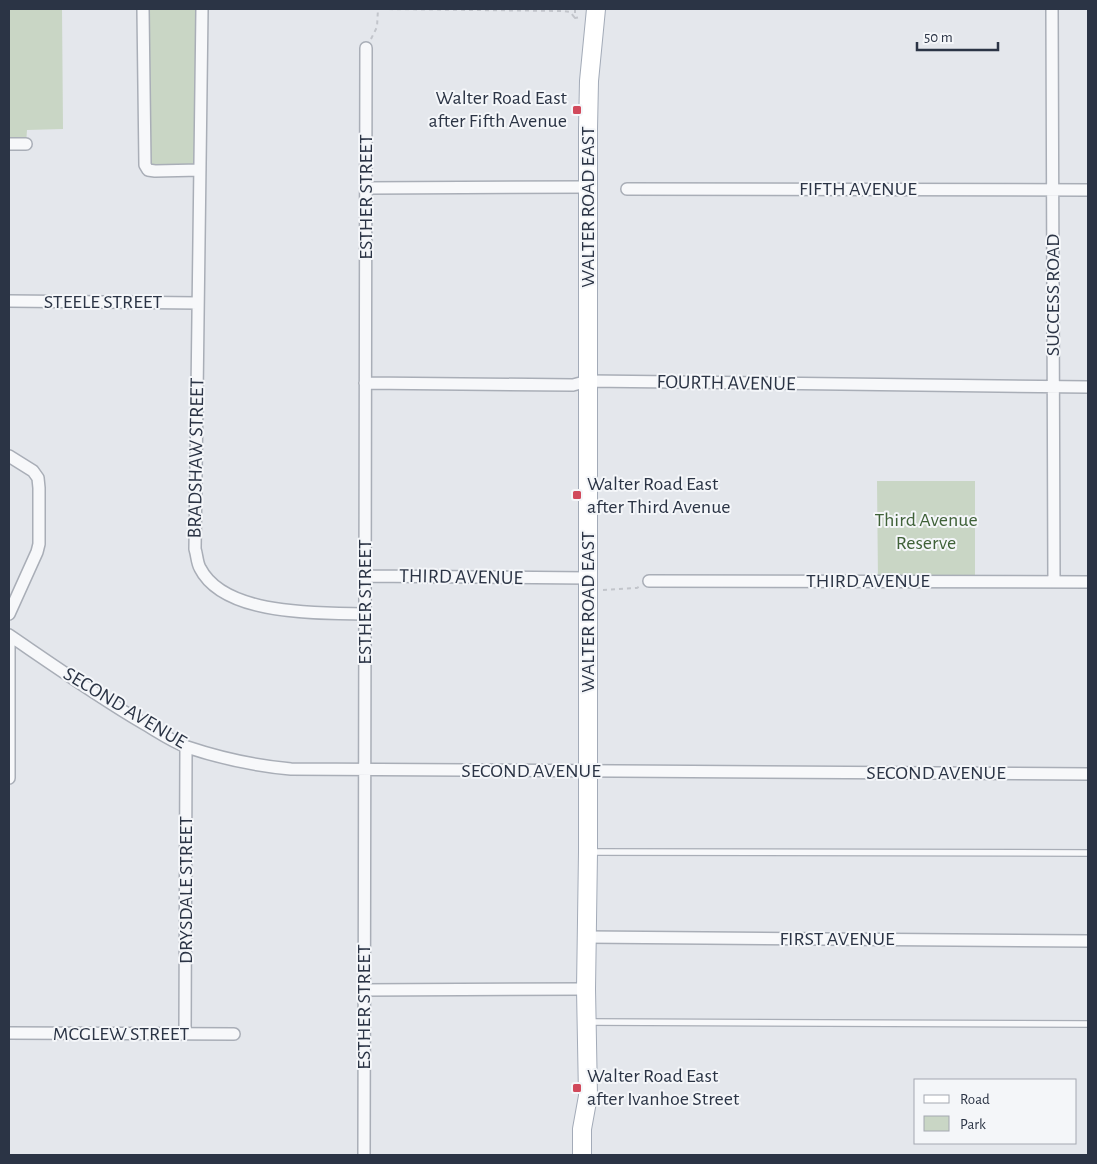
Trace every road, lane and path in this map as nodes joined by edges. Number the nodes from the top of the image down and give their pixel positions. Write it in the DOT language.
graph roads {
  1 [pos="143,9"];
  2 [pos="202,9"];
  3 [pos="378,9"];
  4 [pos="381,9"];
  5 [pos="596,9"];
  6 [pos="1052,9"];
  7 [pos="575,18"];
  8 [pos="366,48"];
  9 [pos="9,144"];
  10 [pos="26,144"];
  11 [pos="200,170"];
  12 [pos="588,187"];
  13 [pos="366,188"];
  14 [pos="627,189"];
  15 [pos="1052,190"];
  16 [pos="1088,190"];
  17 [pos="9,301"];
  18 [pos="198,302"];
  19 [pos="588,381"];
  20 [pos="365,383"];
  21 [pos="1053,387"];
  22 [pos="1088,388"];
  23 [pos="9,456"];
  24 [pos="365,576"];
  25 [pos="588,578"];
  26 [pos="649,581"];
  27 [pos="1054,582"];
  28 [pos="1088,582"];
  29 [pos="603,590"];
  30 [pos="9,614"];
  31 [pos="365,614"];
  32 [pos="9,635"];
  33 [pos="186,747"];
  34 [pos="364,770"];
  35 [pos="588,772"];
  36 [pos="1088,774"];
  37 [pos="9,778"];
  38 [pos="588,852"];
  39 [pos="1088,853"];
  40 [pos="586,937"];
  41 [pos="1088,941"];
  42 [pos="586,989"];
  43 [pos="363,990"];
  44 [pos="588,1022"];
  45 [pos="1088,1024"];
  46 [pos="9,1033"];
  47 [pos="185,1034"];
  48 [pos="234,1034"];
  49 [pos="588,1096"];
  50 [pos="364,1155"];
  51 [pos="582,1155"];
  52 [pos="593,1155"];
  1 -- 11 [label="street"];
  2 -- 11 [label="street, BRADSHAW STREET"];
  3 -- 8 [label="path"];
  4 -- 7 [label="path"];
  5 -- 12 [label="main road, WALTER ROAD EAST"];
  6 -- 15 [label="street, SUCCESS ROAD"];
  8 -- 13 [label="street, ESTHER STREET"];
  9 -- 10 [label="street"];
  11 -- 18 [label="street, BRADSHAW STREET"];
  12 -- 13 [label="street"];
  12 -- 19 [label="main road, WALTER ROAD EAST"];
  13 -- 20 [label="street, ESTHER STREET"];
  14 -- 15 [label="street, FIFTH AVENUE"];
  15 -- 16 [label="street, FIFTH AVENUE"];
  15 -- 21 [label="street, SUCCESS ROAD"];
  17 -- 18 [label="street, STEELE STREET"];
  18 -- 31 [label="street, BRADSHAW STREET"];
  19 -- 20 [label="street, FOURTH AVENUE"];
  19 -- 21 [label="street, FOURTH AVENUE"];
  19 -- 25 [label="main road, WALTER ROAD EAST"];
  20 -- 24 [label="street, ESTHER STREET"];
  21 -- 22 [label="street, FOURTH AVENUE"];
  21 -- 27 [label="street, SUCCESS ROAD"];
  23 -- 30 [label="street"];
  24 -- 25 [label="street, THIRD AVENUE"];
  24 -- 31 [label="street, ESTHER STREET"];
  25 -- 35 [label="main road, WALTER ROAD EAST"];
  26 -- 27 [label="street, THIRD AVENUE"];
  26 -- 29 [label="path"];
  27 -- 28 [label="street, THIRD AVENUE"];
  31 -- 34 [label="street, ESTHER STREET"];
  32 -- 33 [label="street, SECOND AVENUE"];
  32 -- 37 [label="street"];
  33 -- 34 [label="street, SECOND AVENUE"];
  33 -- 47 [label="street, DRYSDALE STREET"];
  34 -- 35 [label="street, SECOND AVENUE"];
  34 -- 43 [label="street, ESTHER STREET"];
  35 -- 36 [label="street, SECOND AVENUE"];
  35 -- 38 [label="main road, WALTER ROAD EAST"];
  38 -- 39 [label="lane"];
  38 -- 40 [label="main road, WALTER ROAD EAST"];
  40 -- 41 [label="street, FIRST AVENUE"];
  40 -- 42 [label="main road, WALTER ROAD EAST"];
  42 -- 43 [label="street"];
  42 -- 44 [label="main road, WALTER ROAD EAST"];
  43 -- 50 [label="street, ESTHER STREET"];
  44 -- 45 [label="lane"];
  44 -- 49 [label="main road, WALTER ROAD EAST"];
  46 -- 47 [label="street, MCGLEW STREET"];
  47 -- 48 [label="street, MCGLEW STREET"];
  49 -- 51 [label="main road, WALTER ROAD EAST"];
  49 -- 52 [label="main road, WALTER ROAD EAST"];
}
